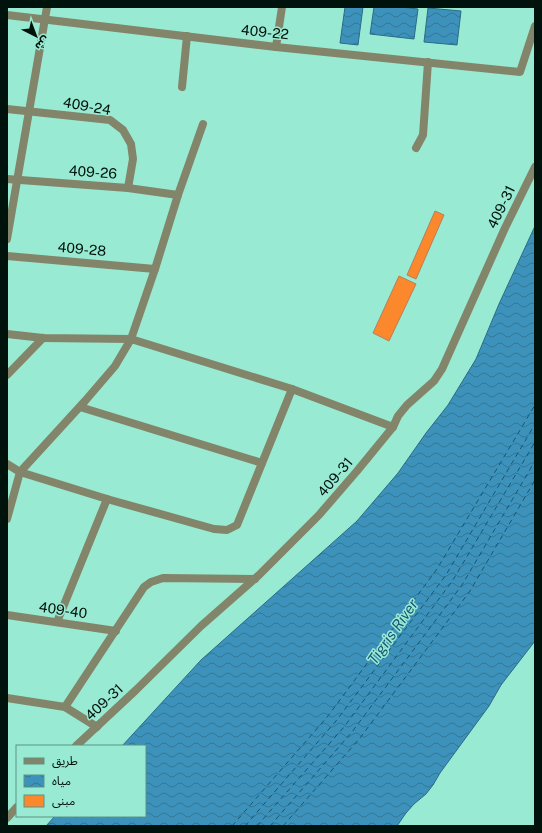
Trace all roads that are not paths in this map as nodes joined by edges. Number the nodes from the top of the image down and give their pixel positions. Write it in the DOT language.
graph roads {
  1 [pos="47,7"];
  2 [pos="282,7"];
  3 [pos="7,15"];
  4 [pos="45,20"];
  5 [pos="535,26"];
  6 [pos="187,36"];
  7 [pos="276,47"];
  8 [pos="428,62"];
  9 [pos="182,87"];
  10 [pos="7,108"];
  11 [pos="29,110"];
  12 [pos="203,124"];
  13 [pos="416,148"];
  14 [pos="535,167"];
  15 [pos="7,179"];
  16 [pos="17,180"];
  17 [pos="128,188"];
  18 [pos="178,194"];
  19 [pos="7,239"];
  20 [pos="7,256"];
  21 [pos="155,269"];
  22 [pos="7,334"];
  23 [pos="43,338"];
  24 [pos="131,339"];
  25 [pos="7,375"];
  26 [pos="292,389"];
  27 [pos="80,407"];
  28 [pos="393,427"];
  29 [pos="7,464"];
  30 [pos="262,464"];
  31 [pos="20,472"];
  32 [pos="107,499"];
  33 [pos="7,519"];
  34 [pos="255,579"];
  35 [pos="7,614"];
  36 [pos="57,622"];
  37 [pos="116,631"];
  38 [pos="7,698"];
  39 [pos="64,707"];
  40 [pos="97,726"];
  41 [pos="77,745"];
  42 [pos="16,809"];
  43 [pos="8,816"];
  1 -- 4 [label="street"];
  2 -- 7 [label="street"];
  3 -- 4 [label="street, 409-22"];
  4 -- 6 [label="street, 409-22"];
  4 -- 11 [label="street"];
  5 -- 8 [label="street, 409-22"];
  6 -- 7 [label="street, 409-22"];
  6 -- 9 [label="street"];
  7 -- 8 [label="street, 409-22"];
  8 -- 13 [label="street"];
  10 -- 11 [label="street, 409-24"];
  11 -- 16 [label="street"];
  11 -- 17 [label="street, 409-24"];
  12 -- 18 [label="street"];
  14 -- 28 [label="street, 409-31"];
  15 -- 16 [label="street, 409-26"];
  16 -- 17 [label="street, 409-26"];
  16 -- 19 [label="street"];
  17 -- 18 [label="street, 409-26"];
  18 -- 21 [label="street"];
  20 -- 21 [label="street, 409-28"];
  21 -- 24 [label="street"];
  22 -- 23 [label="street"];
  23 -- 24 [label="street"];
  23 -- 25 [label="street"];
  24 -- 26 [label="street"];
  24 -- 27 [label="street"];
  26 -- 28 [label="street"];
  26 -- 30 [label="street"];
  27 -- 30 [label="street"];
  27 -- 31 [label="street"];
  28 -- 34 [label="street, 409-31"];
  29 -- 31 [label="street"];
  30 -- 32 [label="street"];
  31 -- 32 [label="street"];
  31 -- 33 [label="street"];
  32 -- 36 [label="street"];
  34 -- 37 [label="street"];
  34 -- 40 [label="street, 409-31"];
  35 -- 36 [label="street, 409-40"];
  36 -- 37 [label="street, 409-40"];
  37 -- 39 [label="street"];
  38 -- 39 [label="street"];
  39 -- 40 [label="street"];
  40 -- 41 [label="street, 409-31"];
  42 -- 43 [label="street"];
}
